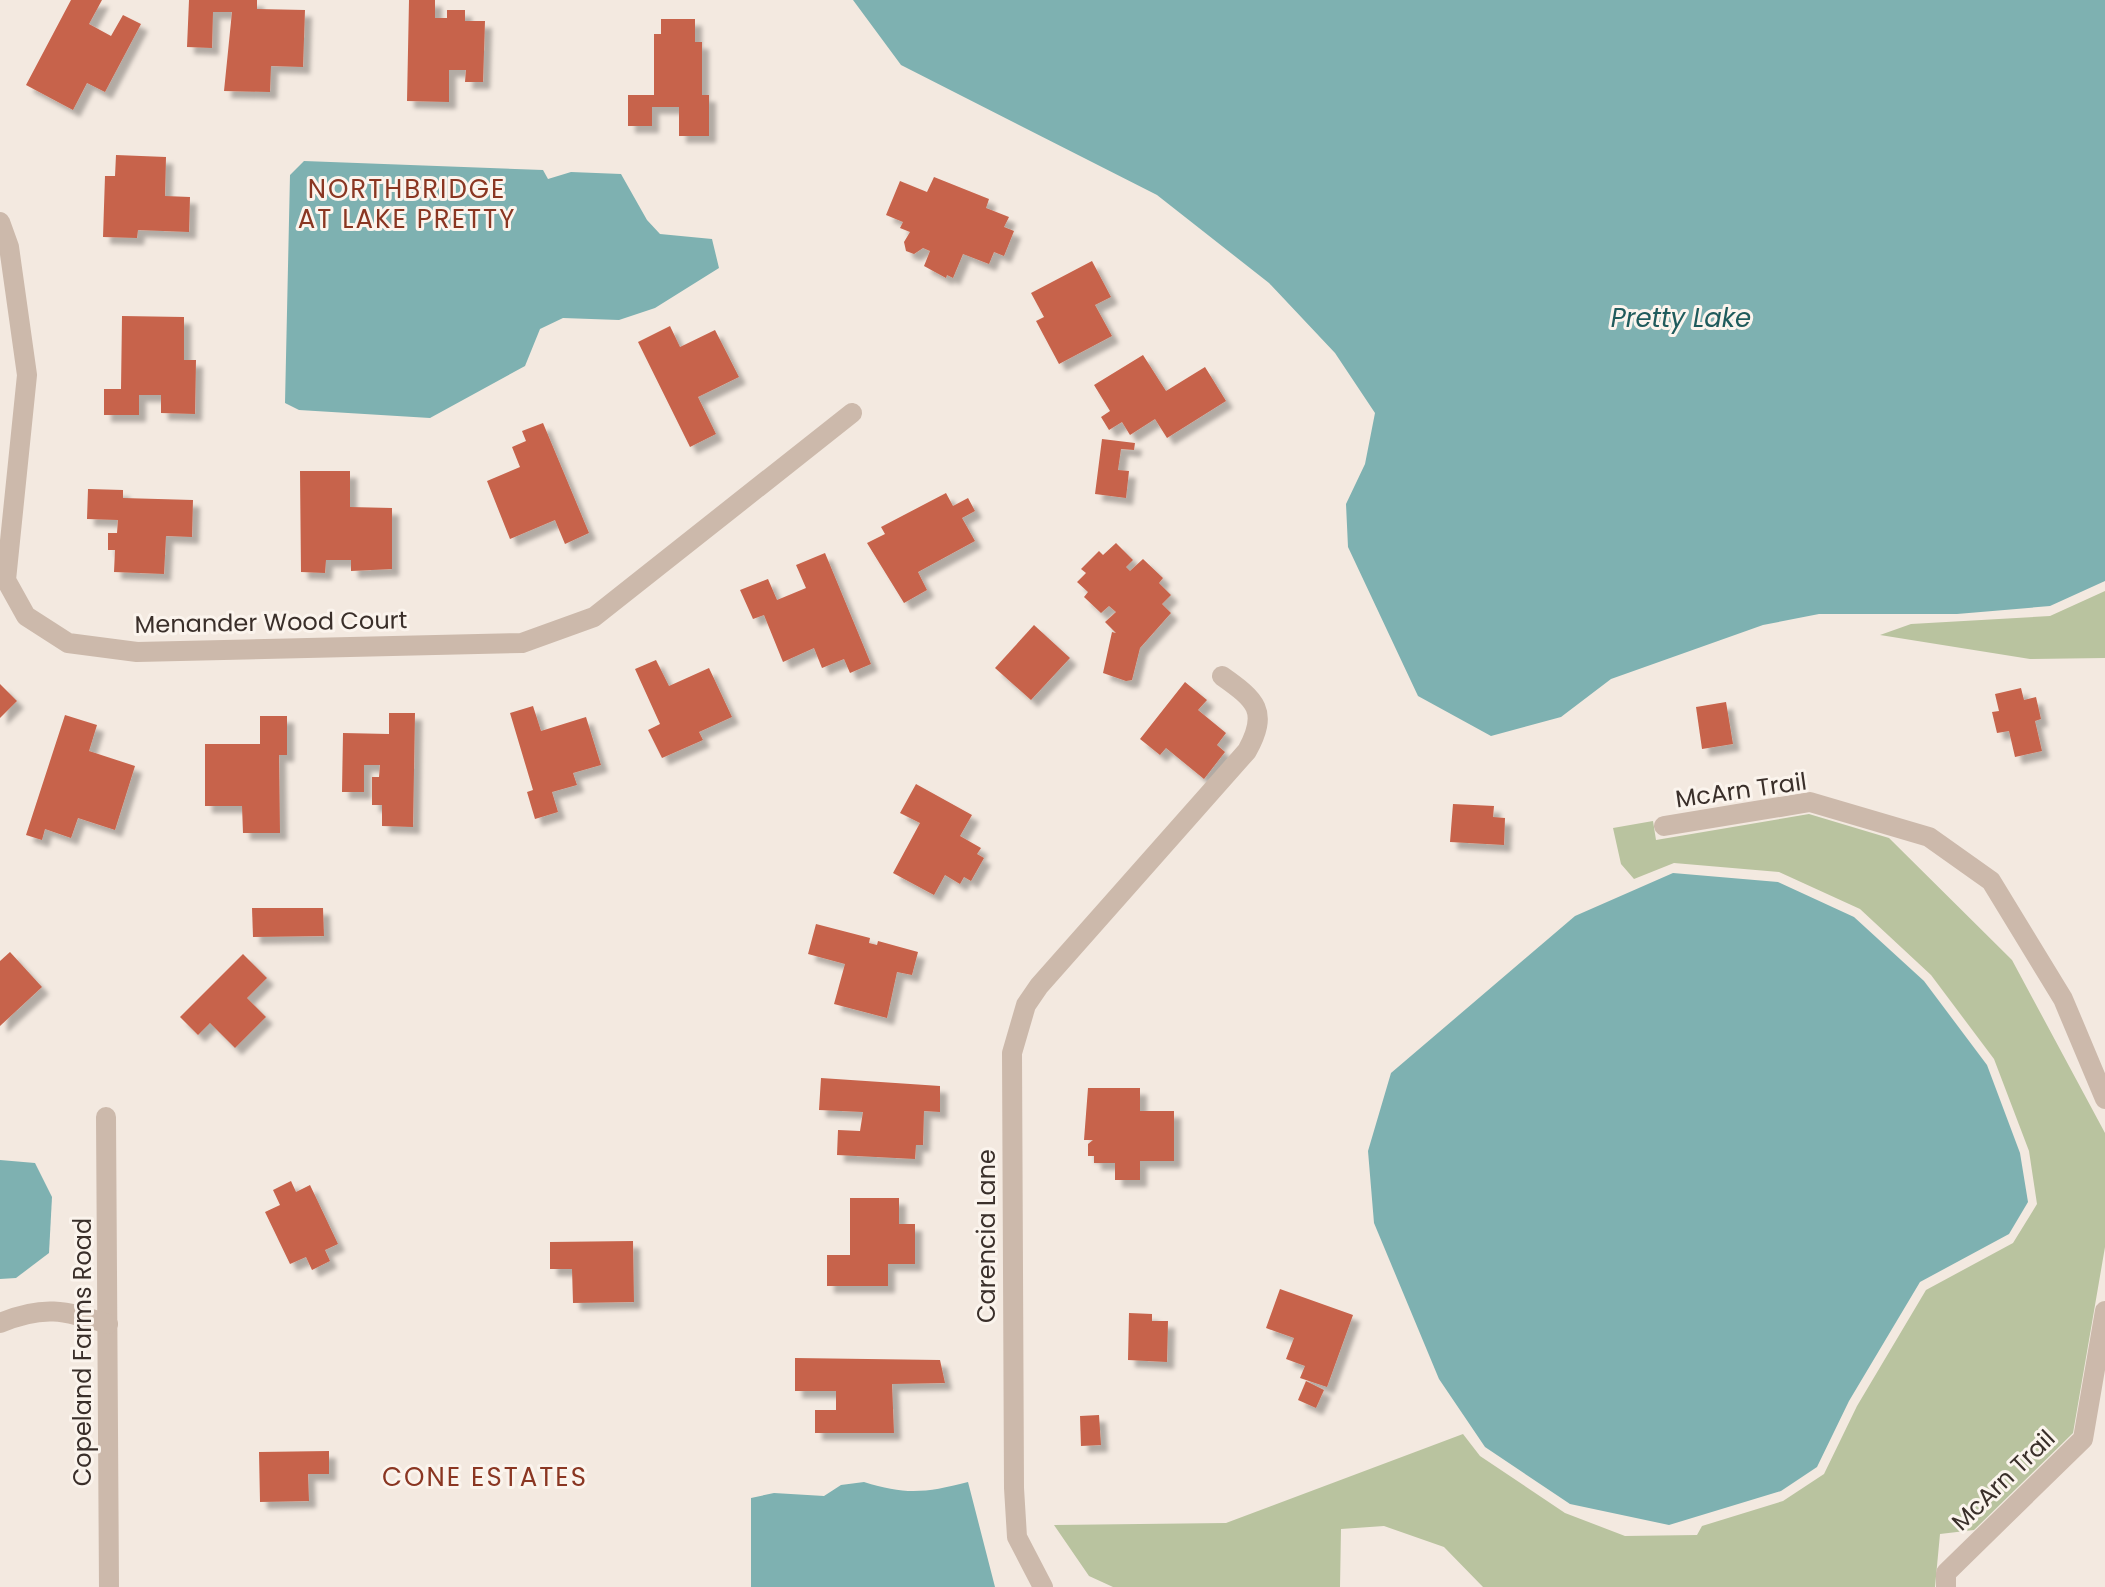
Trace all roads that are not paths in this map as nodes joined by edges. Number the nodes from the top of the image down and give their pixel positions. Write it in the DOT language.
graph roads {
  1 [pos="0,222"];
  2 [pos="852,413"];
  3 [pos="1222,676"];
  4 [pos="1664,826"];
  5 [pos="2105,1099"];
  6 [pos="106,1117"];
  7 [pos="2105,1311"];
  8 [pos="0,1323"];
  9 [pos="108,1324"];
  10 [pos="109,1587"];
  11 [pos="1043,1587"];
  12 [pos="1946,1587"];
  1 -- 2 [label="street, Menander Wood Court"];
  3 -- 11 [label="street, Carencia Lane"];
  4 -- 5 [label="street, McArn Trail"];
  6 -- 9 [label="street, Copeland Farms Road"];
  7 -- 12 [label="street, McArn Trail"];
  8 -- 9 [label="street"];
  9 -- 10 [label="street, Copeland Farms Road"];
}
